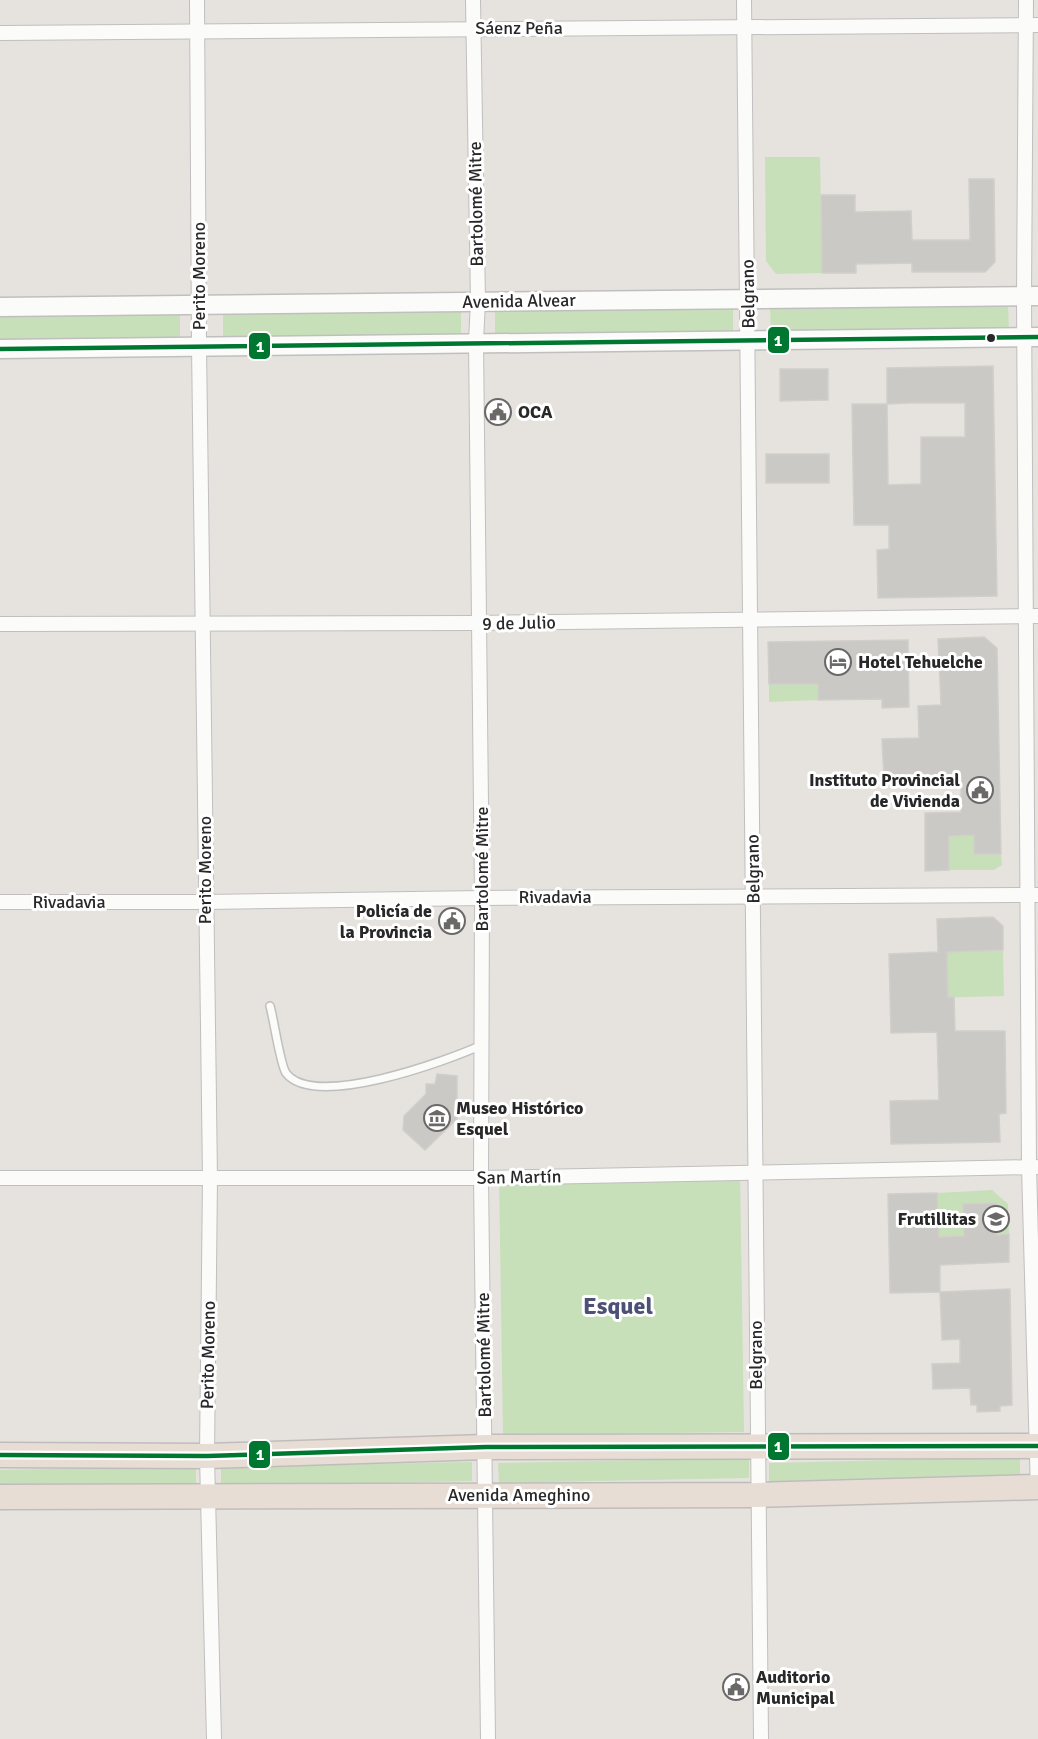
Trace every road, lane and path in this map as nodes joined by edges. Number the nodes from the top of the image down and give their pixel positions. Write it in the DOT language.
graph roads {
  1 [pos="197,0"];
  2 [pos="473,0"];
  3 [pos="744,0"];
  4 [pos="1026,0"];
  5 [pos="1032,25"];
  6 [pos="472,28"];
  7 [pos="744,28"];
  8 [pos="198,31"];
  9 [pos="0,33"];
  10 [pos="1031,296"];
  11 [pos="747,299"];
  12 [pos="478,302"];
  13 [pos="199,306"];
  14 [pos="0,307"];
  15 [pos="1031,337"];
  16 [pos="476,341"];
  17 [pos="749,341"];
  18 [pos="199,345"];
  19 [pos="0,349"];
  20 [pos="1033,616"];
  21 [pos="750,619"];
  22 [pos="204,623"];
  23 [pos="478,623"];
  24 [pos="0,624"];
  25 [pos="1033,895"];
  26 [pos="753,896"];
  27 [pos="482,898"];
  28 [pos="0,902"];
  29 [pos="205,902"];
  30 [pos="270,1006"];
  31 [pos="482,1045"];
  32 [pos="1034,1167"];
  33 [pos="756,1172"];
  34 [pos="0,1178"];
  35 [pos="210,1178"];
  36 [pos="481,1178"];
  37 [pos="756,1445"];
  38 [pos="1038,1446"];
  39 [pos="486,1447"];
  40 [pos="0,1455"];
  41 [pos="207,1456"];
  42 [pos="1038,1487"];
  43 [pos="757,1495"];
  44 [pos="208,1496"];
  45 [pos="486,1496"];
  46 [pos="0,1497"];
  47 [pos="1038,1497"];
  48 [pos="214,1739"];
  49 [pos="488,1739"];
  50 [pos="761,1739"];
  1 -- 8 [label="street, Perito Moreno"];
  2 -- 6 [label="street, Bartolomé Mitre"];
  3 -- 7 [label="street, Belgrano"];
  4 -- 5 [label="street"];
  5 -- 7 [label="street, Sáenz Peña"];
  5 -- 10 [label="street"];
  6 -- 7 [label="street, Sáenz Peña"];
  6 -- 8 [label="street, Sáenz Peña"];
  6 -- 12 [label="street, Bartolomé Mitre"];
  7 -- 11 [label="street, Belgrano"];
  8 -- 9 [label="street, Sáenz Peña"];
  8 -- 13 [label="street, Perito Moreno"];
  10 -- 11 [label="main road, Avenida Alvear"];
  10 -- 15 [label="street"];
  11 -- 12 [label="main road, Avenida Alvear"];
  11 -- 17 [label="street, Belgrano"];
  12 -- 13 [label="main road, Avenida Alvear"];
  12 -- 16 [label="street, Bartolomé Mitre"];
  13 -- 14 [label="main road, Avenida Alvear"];
  13 -- 18 [label="street, Perito Moreno"];
  15 -- 17 [label="main road"];
  15 -- 20 [label="street"];
  16 -- 17 [label="main road"];
  16 -- 18 [label="main road"];
  16 -- 23 [label="street, Bartolomé Mitre"];
  17 -- 21 [label="street, Belgrano"];
  18 -- 19 [label="main road"];
  18 -- 22 [label="street, Perito Moreno"];
  20 -- 21 [label="street, 9 de Julio"];
  20 -- 25 [label="street"];
  21 -- 23 [label="street, 9 de Julio"];
  21 -- 26 [label="street, Belgrano"];
  22 -- 23 [label="street, 9 de Julio"];
  22 -- 24 [label="street, 9 de Julio"];
  22 -- 29 [label="street, Perito Moreno"];
  23 -- 27 [label="street, Bartolomé Mitre"];
  25 -- 26 [label="street, Rivadavia"];
  25 -- 32 [label="street"];
  26 -- 27 [label="street, Rivadavia"];
  26 -- 33 [label="street, Belgrano"];
  27 -- 29 [label="street, Rivadavia"];
  27 -- 31 [label="street, Bartolomé Mitre"];
  28 -- 29 [label="street, Rivadavia"];
  29 -- 35 [label="street, Perito Moreno"];
  30 -- 31 [label="lane"];
  31 -- 36 [label="street, Bartolomé Mitre"];
  32 -- 33 [label="street, San Martín"];
  32 -- 38 [label="street"];
  33 -- 36 [label="street, San Martín"];
  33 -- 37 [label="street, Belgrano"];
  34 -- 35 [label="street, San Martín"];
  35 -- 36 [label="street, San Martín"];
  35 -- 41 [label="street, Perito Moreno"];
  36 -- 39 [label="street, Bartolomé Mitre"];
  37 -- 38 [label="highway"];
  37 -- 39 [label="highway"];
  37 -- 43 [label="street, Belgrano"];
  38 -- 42 [label="street"];
  39 -- 41 [label="highway"];
  39 -- 45 [label="street, Bartolomé Mitre"];
  40 -- 41 [label="highway"];
  41 -- 44 [label="street, Perito Moreno"];
  42 -- 43 [label="highway, Avenida Ameghino"];
  42 -- 47 [label="street"];
  43 -- 45 [label="highway, Avenida Ameghino"];
  43 -- 50 [label="street, Belgrano"];
  44 -- 45 [label="highway, Avenida Ameghino"];
  44 -- 46 [label="highway, Avenida Ameghino"];
  44 -- 48 [label="street, Perito Moreno"];
  45 -- 49 [label="street, Bartolomé Mitre"];
}
